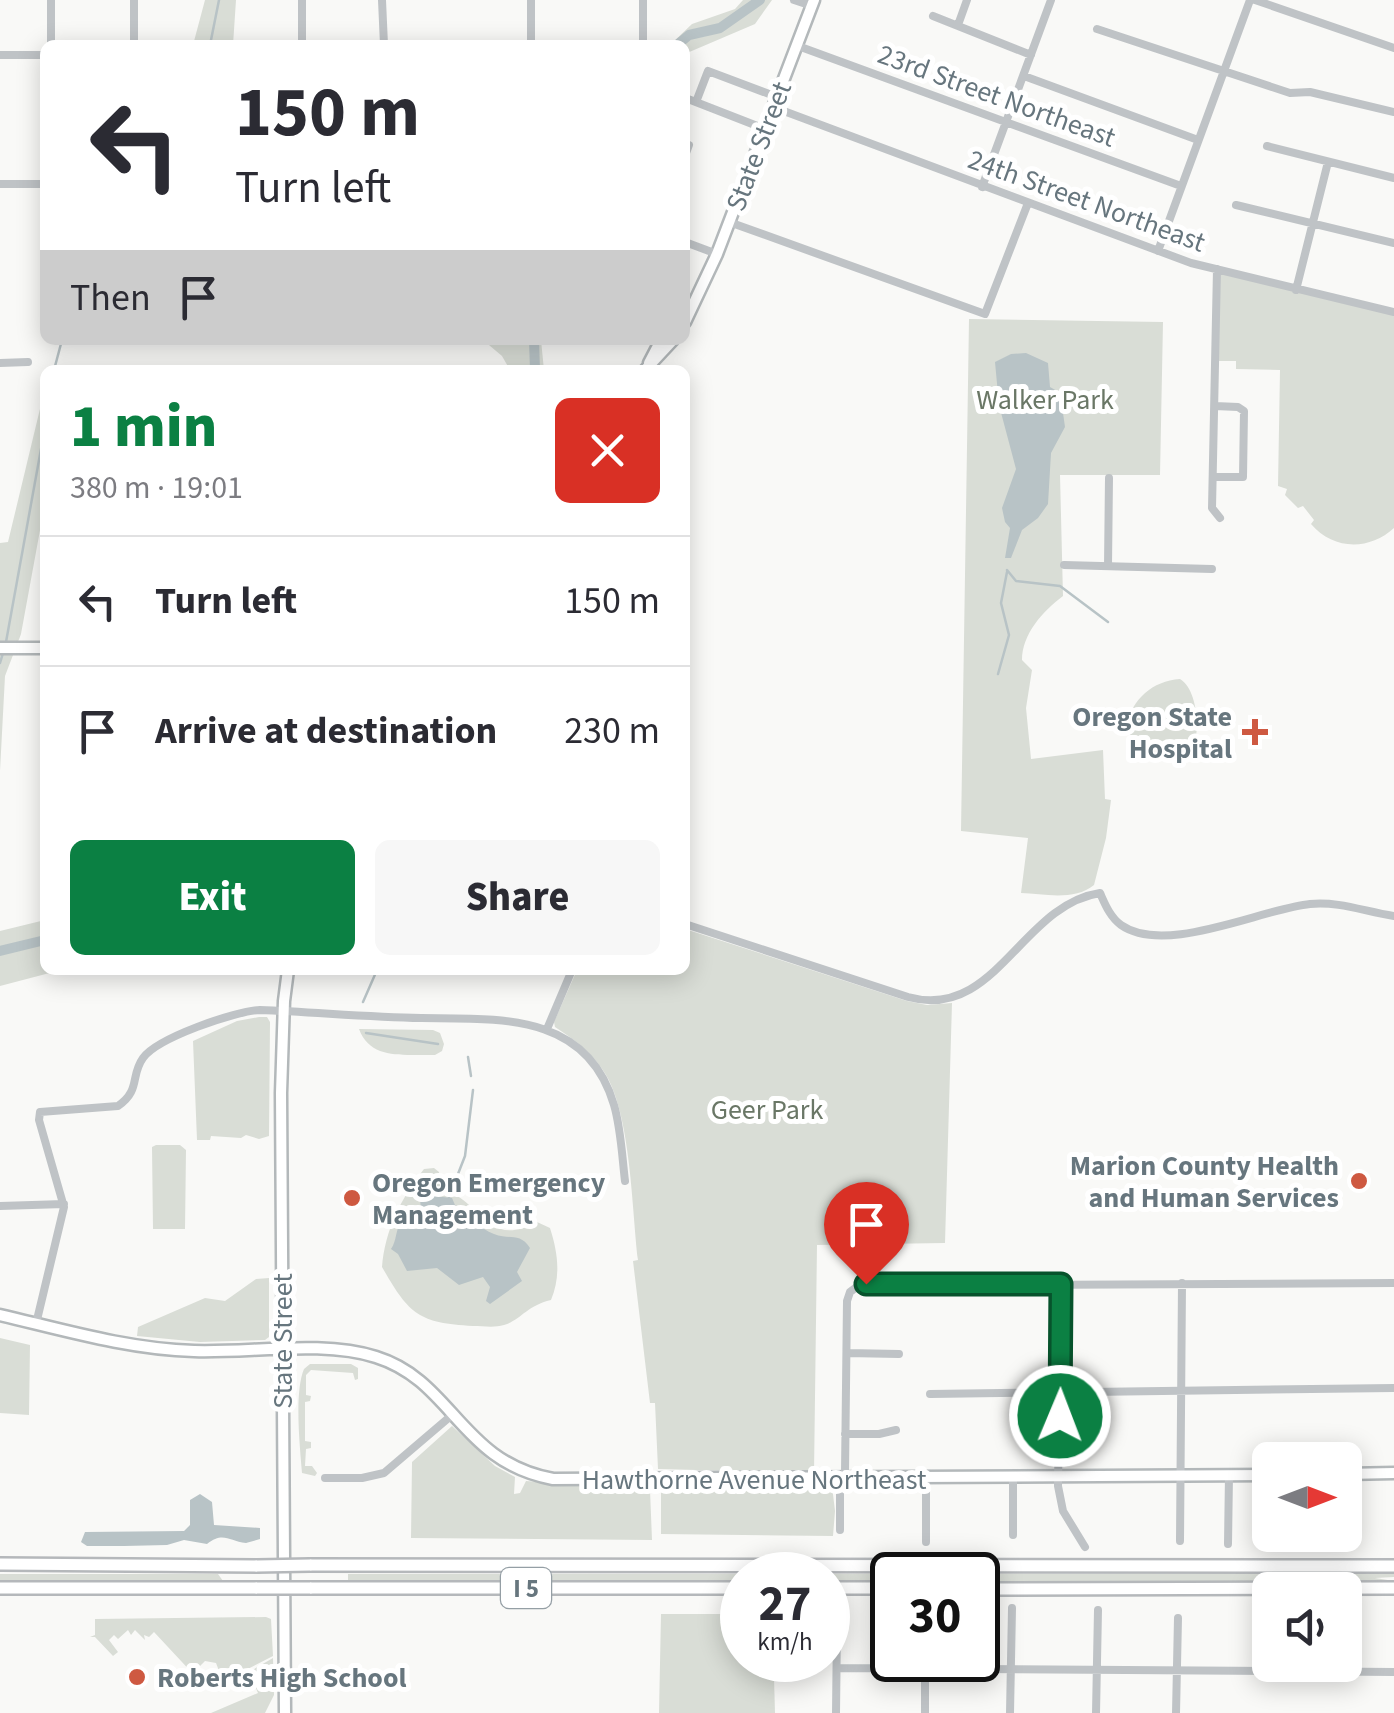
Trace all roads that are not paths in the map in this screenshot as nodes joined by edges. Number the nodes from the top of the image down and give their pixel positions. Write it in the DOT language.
graph roads {
  1 [pos="51,0"];
  2 [pos="134,0"];
  3 [pos="302,0"];
  4 [pos="382,0"];
  5 [pos="532,0"];
  6 [pos="642,0"];
  7 [pos="794,0"];
  8 [pos="967,0"];
  9 [pos="1052,0"];
  10 [pos="1252,0"];
  11 [pos="813,3"];
  12 [pos="933,16"];
  13 [pos="958,26"];
  14 [pos="1097,29"];
  15 [pos="51,40"];
  16 [pos="134,40"];
  17 [pos="302,40"];
  18 [pos="384,40"];
  19 [pos="531,40"];
  20 [pos="643,40"];
  21 [pos="798,46"];
  22 [pos="1394,48"];
  23 [pos="0,55"];
  24 [pos="40,55"];
  25 [pos="1031,55"];
  26 [pos="1222,71"];
  27 [pos="1024,76"];
  28 [pos="775,102"];
  29 [pos="1394,112"];
  30 [pos="1006,122"];
  31 [pos="764,129"];
  32 [pos="1198,140"];
  33 [pos="1267,146"];
  34 [pos="1328,162"];
  35 [pos="1394,178"];
  36 [pos="0,184"];
  37 [pos="40,184"];
  38 [pos="1181,186"];
  39 [pos="982,187"];
  40 [pos="1028,203"];
  41 [pos="1236,205"];
  42 [pos="729,222"];
  43 [pos="1313,224"];
  44 [pos="1394,243"];
  45 [pos="690,244"];
  46 [pos="1158,251"];
  47 [pos="716,254"];
  48 [pos="1217,270"];
  49 [pos="698,290"];
  50 [pos="1296,290"];
  51 [pos="690,300"];
  52 [pos="690,310"];
  53 [pos="1394,312"];
  54 [pos="668,345"];
  55 [pos="28,362"];
  56 [pos="0,363"];
  57 [pos="650,365"];
  58 [pos="1215,406"];
  59 [pos="1213,477"];
  60 [pos="1109,478"];
  61 [pos="1220,518"];
  62 [pos="1064,566"];
  63 [pos="1108,566"];
  64 [pos="1212,569"];
  65 [pos="0,648"];
  66 [pos="40,648"];
  67 [pos="1394,916"];
  68 [pos="690,926"];
  69 [pos="288,975"];
  70 [pos="570,975"];
  71 [pos="284,1011"];
  72 [pos="546,1029"];
  73 [pos="625,1181"];
  74 [pos="64,1204"];
  75 [pos="0,1206"];
  76 [pos="1182,1283"];
  77 [pos="1394,1283"];
  78 [pos="1061,1284"];
  79 [pos="0,1315"];
  80 [pos="36,1324"];
  81 [pos="282,1351"];
  82 [pos="847,1353"];
  83 [pos="898,1354"];
  84 [pos="1394,1388"];
  85 [pos="1181,1389"];
  86 [pos="1061,1391"];
  87 [pos="930,1394"];
  88 [pos="452,1414"];
  89 [pos="896,1430"];
  90 [pos="845,1434"];
  91 [pos="1394,1473"];
  92 [pos="1362,1474"];
  93 [pos="1252,1475"];
  94 [pos="1180,1476"];
  95 [pos="1229,1476"];
  96 [pos="1058,1477"];
  97 [pos="326,1478"];
  98 [pos="1013,1478"];
  99 [pos="843,1479"];
  100 [pos="926,1479"];
  101 [pos="840,1530"];
  102 [pos="1013,1535"];
  103 [pos="926,1542"];
  104 [pos="1180,1542"];
  105 [pos="1228,1544"];
  106 [pos="1085,1547"];
  107 [pos="0,1564"];
  108 [pos="1394,1566"];
  109 [pos="0,1588"];
  110 [pos="720,1588"];
  111 [pos="1000,1588"];
  112 [pos="1394,1588"];
  113 [pos="1012,1608"];
  114 [pos="1098,1610"];
  115 [pos="1178,1618"];
  116 [pos="1000,1669"];
  117 [pos="1011,1670"];
  118 [pos="1097,1672"];
  119 [pos="1178,1672"];
  120 [pos="1394,1672"];
  121 [pos="837,1682"];
  122 [pos="925,1682"];
  123 [pos="285,1713"];
  124 [pos="836,1713"];
  125 [pos="925,1713"];
  126 [pos="1010,1713"];
  127 [pos="1096,1713"];
  128 [pos="1176,1713"];
  1 -- 15 [label="street"];
  2 -- 16 [label="street"];
  3 -- 17 [label="street"];
  4 -- 18 [label="street"];
  5 -- 19 [label="street"];
  6 -- 20 [label="street"];
  7 -- 11 [label="street"];
  8 -- 13 [label="street"];
  9 -- 25 [label="street"];
  10 -- 22 [label="street"];
  10 -- 26 [label="street"];
  11 -- 21 [label="main road, State Street"];
  12 -- 13 [label="street"];
  13 -- 25 [label="street"];
  14 -- 26 [label="street"];
  21 -- 28 [label="main road, State Street"];
  21 -- 30 [label="street, 23rd Street Northeast"];
  23 -- 24 [label="street"];
  25 -- 27 [label="street"];
  26 -- 29 [label="street"];
  26 -- 32 [label="street"];
  27 -- 30 [label="street"];
  27 -- 32 [label="street"];
  28 -- 31 [label="main road, State Street"];
  28 -- 31 [label="street, 24th Street Northeast"];
  28 -- 39 [label="street, 24th Street Northeast"];
  30 -- 38 [label="street, 23rd Street Northeast"];
  30 -- 39 [label="street"];
  31 -- 42 [label="main road, State Street"];
  32 -- 38 [label="street"];
  33 -- 34 [label="street"];
  34 -- 35 [label="street"];
  34 -- 43 [label="street"];
  36 -- 37 [label="street"];
  38 -- 46 [label="street"];
  39 -- 40 [label="street, 24th Street Northeast"];
  40 -- 42 [label="street"];
  40 -- 46 [label="street, 24th Street Northeast"];
  41 -- 43 [label="street"];
  42 -- 47 [label="main road, State Street"];
  43 -- 44 [label="street"];
  43 -- 50 [label="street"];
  45 -- 47 [label="street"];
  46 -- 48 [label="street, 24th Street Northeast"];
  47 -- 49 [label="main road, State Street"];
  48 -- 50 [label="street, 24th Street Northeast"];
  48 -- 58 [label="street"];
  49 -- 51 [label="main road, State Street"];
  49 -- 52 [label="main road, State Street"];
  50 -- 53 [label="street, 24th Street Northeast"];
  54 -- 57 [label="main road"];
  55 -- 56 [label="street"];
  58 -- 59 [label="street"];
  58 -- 59 [label="street"];
  59 -- 61 [label="street"];
  60 -- 63 [label="street"];
  62 -- 63 [label="street"];
  63 -- 64 [label="street"];
  65 -- 66 [label="main road"];
  67 -- 68 [label="street"];
  69 -- 71 [label="main road, State Street"];
  70 -- 72 [label="street"];
  71 -- 72 [label="street"];
  71 -- 74 [label="street"];
  71 -- 81 [label="main road, State Street"];
  72 -- 73 [label="street"];
  74 -- 75 [label="street"];
  74 -- 80 [label="street"];
  76 -- 77 [label="street"];
  76 -- 78 [label="street"];
  76 -- 85 [label="street"];
  78 -- 82 [label="street"];
  78 -- 86 [label="street"];
  79 -- 80 [label="main road, Hawthorne Avenue Northeast"];
  80 -- 81 [label="main road, Hawthorne Avenue Northeast"];
  81 -- 88 [label="main road, Hawthorne Avenue Northeast"];
  81 -- 123 [label="main road, State Street"];
  82 -- 83 [label="street"];
  82 -- 90 [label="street"];
  84 -- 85 [label="street"];
  85 -- 86 [label="street"];
  85 -- 94 [label="street"];
  86 -- 87 [label="street"];
  86 -- 96 [label="street"];
  88 -- 97 [label="street"];
  88 -- 99 [label="main road, Hawthorne Avenue Northeast"];
  89 -- 90 [label="street"];
  90 -- 99 [label="street"];
  91 -- 92 [label="main road"];
  93 -- 95 [label="main road, Hawthorne Avenue Northeast"];
  94 -- 95 [label="main road, Hawthorne Avenue Northeast"];
  94 -- 96 [label="main road, Hawthorne Avenue Northeast"];
  94 -- 104 [label="street"];
  95 -- 105 [label="street"];
  96 -- 98 [label="main road, Hawthorne Avenue Northeast"];
  96 -- 106 [label="street"];
  98 -- 100 [label="main road, Hawthorne Avenue Northeast"];
  98 -- 102 [label="street"];
  99 -- 100 [label="main road, Hawthorne Avenue Northeast"];
  99 -- 101 [label="street"];
  100 -- 103 [label="street"];
  107 -- 108 [label="highway, I 5, bridge"];
  109 -- 110 [label="highway, I 5, bridge"];
  111 -- 112 [label="highway"];
  113 -- 117 [label="street"];
  114 -- 118 [label="street"];
  115 -- 119 [label="street"];
  116 -- 117 [label="street"];
  117 -- 118 [label="street"];
  117 -- 126 [label="street"];
  118 -- 119 [label="street"];
  118 -- 127 [label="street"];
  119 -- 120 [label="street"];
  119 -- 128 [label="street"];
  121 -- 124 [label="street"];
  122 -- 125 [label="street"];
}
